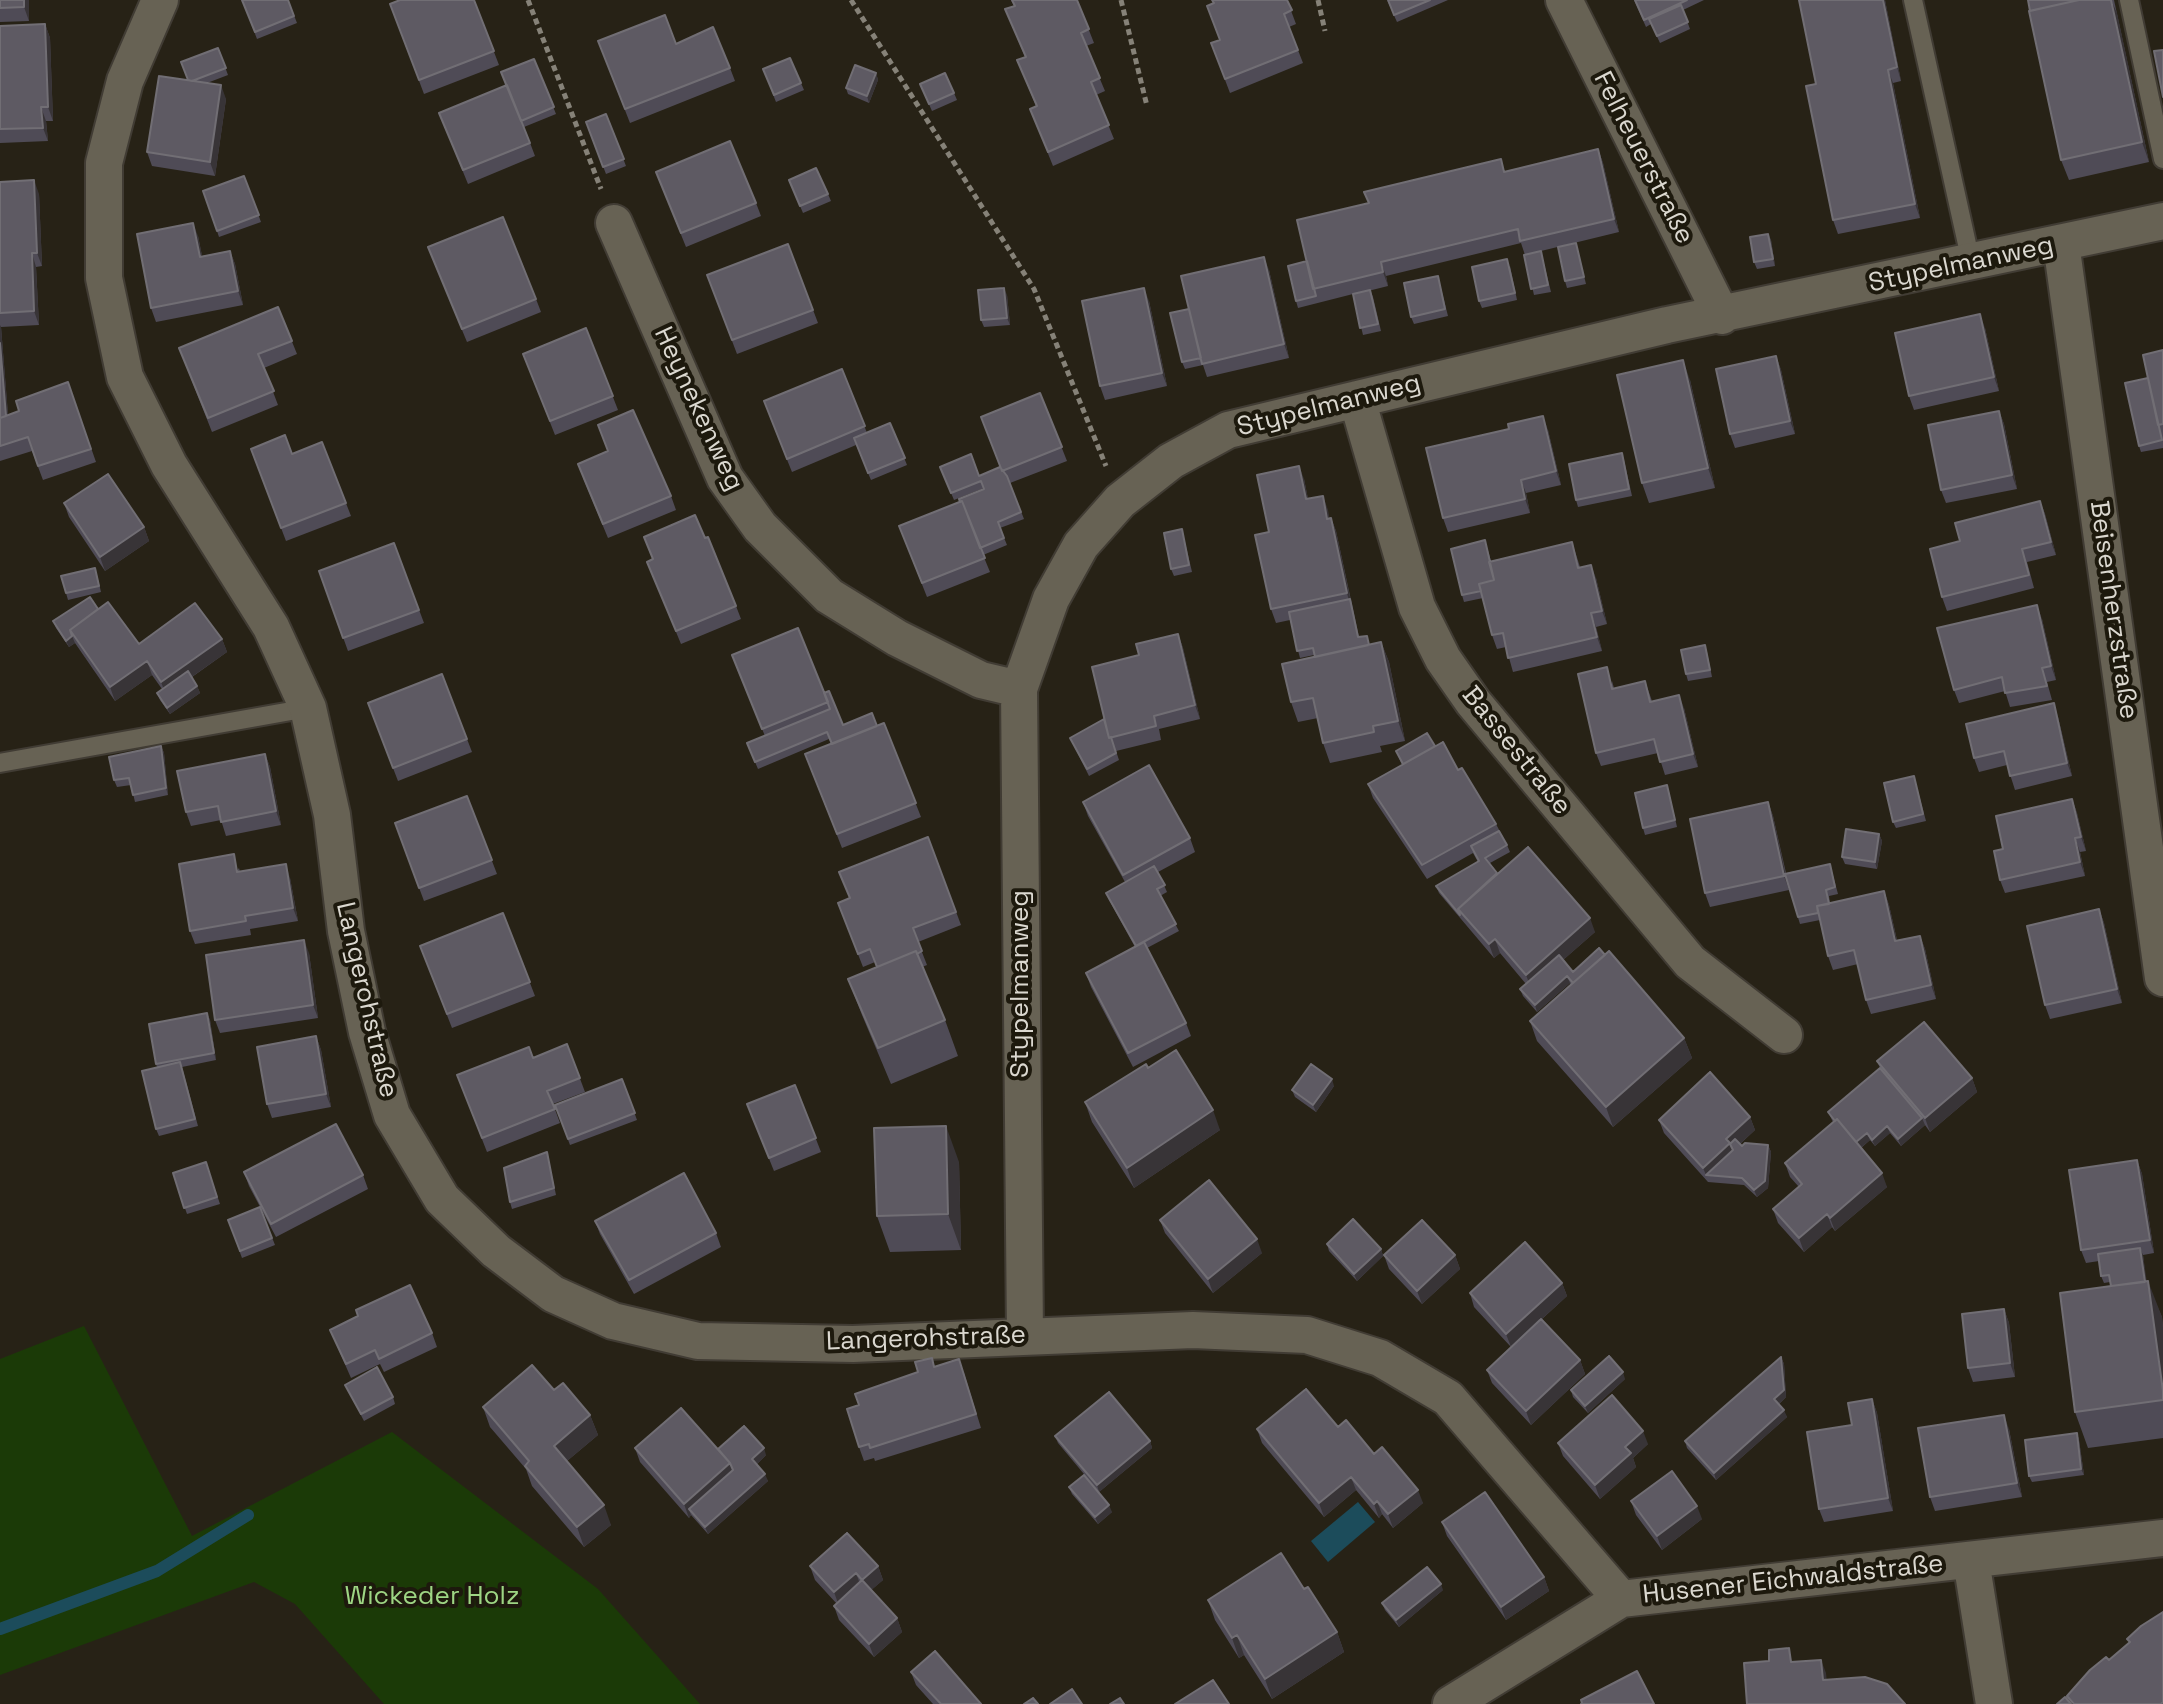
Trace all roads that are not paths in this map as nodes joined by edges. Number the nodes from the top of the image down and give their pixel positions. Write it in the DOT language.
graph roads {
  1 [pos="160,0"];
  2 [pos="1564,0"];
  3 [pos="1913,0"];
  4 [pos="2129,0"];
  5 [pos="2163,159"];
  6 [pos="2163,221"];
  7 [pos="614,223"];
  8 [pos="2061,243"];
  9 [pos="1971,262"];
  10 [pos="1722,316"];
  11 [pos="1357,399"];
  12 [pos="1019,689"];
  13 [pos="308,708"];
  14 [pos="0,763"];
  15 [pos="2159,921"];
  16 [pos="2163,978"];
  17 [pos="1784,1035"];
  18 [pos="1025,1335"];
  19 [pos="2163,1538"];
  20 [pos="1971,1560"];
  21 [pos="1621,1599"];
  22 [pos="1451,1704"];
  23 [pos="1994,1704"];
  1 -- 13 [label="street, Langerohstraße"];
  2 -- 10 [label="street, Felheuerstraße"];
  3 -- 9 [label="lane"];
  4 -- 5 [label="lane"];
  6 -- 8 [label="street, Stypelmanweg"];
  7 -- 12 [label="street, Heynekenweg"];
  8 -- 9 [label="street, Stypelmanweg"];
  8 -- 15 [label="street, Beisenherzstraße"];
  9 -- 10 [label="street, Stypelmanweg"];
  10 -- 11 [label="street, Stypelmanweg"];
  11 -- 12 [label="street, Stypelmanweg"];
  11 -- 17 [label="street, Bassestraße"];
  12 -- 18 [label="street, Stypelmanweg"];
  13 -- 14 [label="lane"];
  13 -- 18 [label="street, Langerohstraße"];
  15 -- 16 [label="street, Beisenherzstraße"];
  18 -- 21 [label="street, Langerohstraße"];
  19 -- 20 [label="street, Husener Eichwaldstraße"];
  20 -- 21 [label="street, Husener Eichwaldstraße"];
  20 -- 23 [label="street"];
  21 -- 22 [label="street, Husener Eichwaldstraße"];
}
